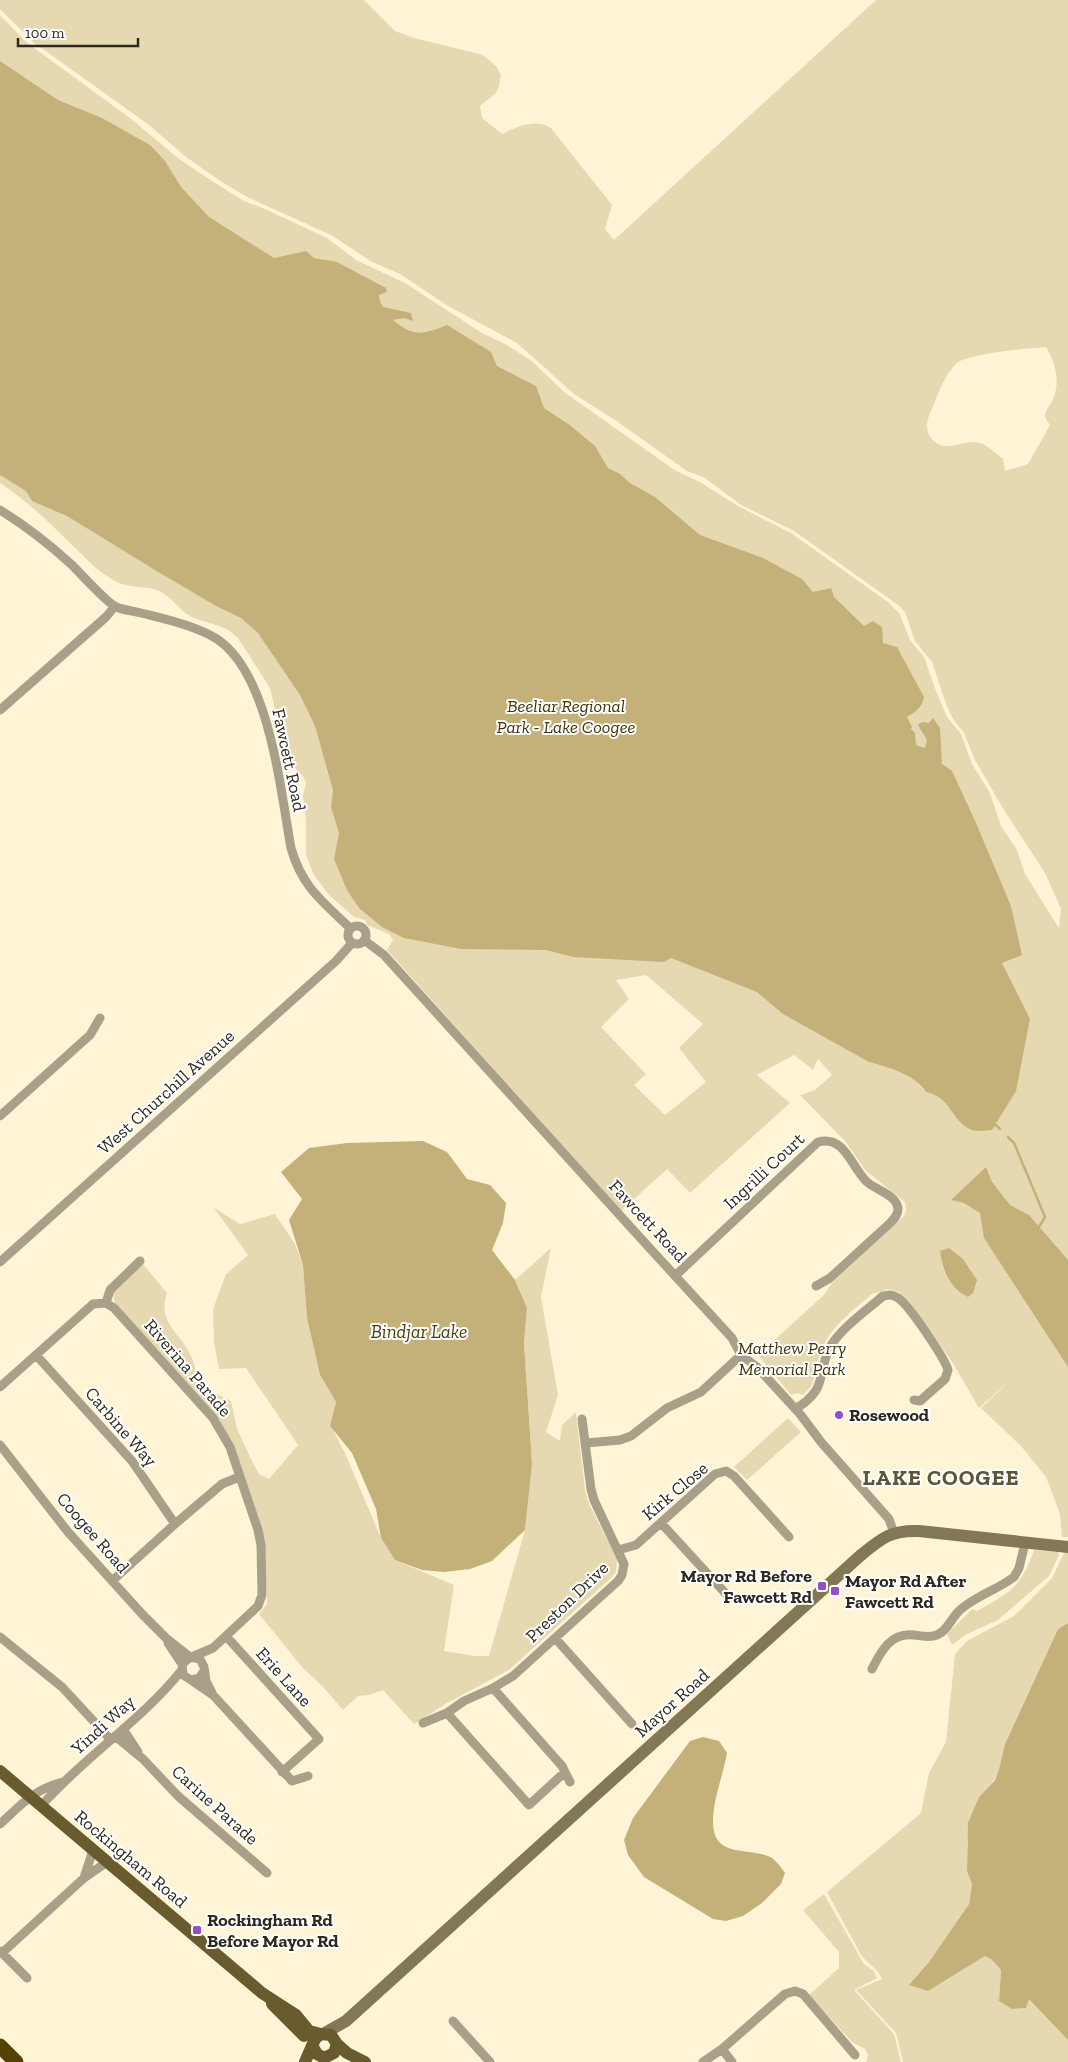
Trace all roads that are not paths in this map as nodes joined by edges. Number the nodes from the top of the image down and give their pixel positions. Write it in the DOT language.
graph roads {
  1 [pos="0,510"];
  2 [pos="115,606"];
  3 [pos="0,710"];
  4 [pos="350,928"];
  5 [pos="364,940"];
  6 [pos="352,943"];
  7 [pos="100,1018"];
  8 [pos="0,1116"];
  9 [pos="140,1261"];
  10 [pos="0,1262"];
  11 [pos="676,1275"];
  12 [pos="816,1286"];
  13 [pos="106,1303"];
  14 [pos="36,1355"];
  15 [pos="741,1355"];
  16 [pos="0,1387"];
  17 [pos="914,1400"];
  18 [pos="796,1409"];
  19 [pos="582,1419"];
  20 [pos="586,1444"];
  21 [pos="0,1445"];
  22 [pos="239,1477"];
  23 [pos="661,1523"];
  24 [pos="175,1524"];
  25 [pos="894,1533"];
  26 [pos="789,1537"];
  27 [pos="1025,1543"];
  28 [pos="1068,1547"];
  29 [pos="618,1550"];
  30 [pos="112,1581"];
  31 [pos="262,1595"];
  32 [pos="727,1595"];
  33 [pos="226,1636"];
  34 [pos="0,1637"];
  35 [pos="166,1638"];
  36 [pos="555,1638"];
  37 [pos="213,1648"];
  38 [pos="192,1656"];
  39 [pos="204,1669"];
  40 [pos="872,1669"];
  41 [pos="185,1673"];
  42 [pos="493,1688"];
  43 [pos="213,1695"];
  44 [pos="447,1713"];
  45 [pos="423,1723"];
  46 [pos="632,1724"];
  47 [pos="123,1729"];
  48 [pos="113,1738"];
  49 [pos="143,1760"];
  50 [pos="0,1771"];
  51 [pos="282,1772"];
  52 [pos="565,1772"];
  53 [pos="308,1776"];
  54 [pos="63,1782"];
  55 [pos="570,1782"];
  56 [pos="30,1796"];
  57 [pos="41,1806"];
  58 [pos="0,1824"];
  59 [pos="93,1850"];
  60 [pos="107,1862"];
  61 [pos="267,1873"];
  62 [pos="84,1878"];
  63 [pos="1,1952"];
  64 [pos="27,1978"];
  65 [pos="262,1993"];
  66 [pos="453,2020"];
  67 [pos="330,2038"];
  68 [pos="0,2046"];
  69 [pos="313,2046"];
  70 [pos="722,2049"];
  71 [pos="855,2055"];
  72 [pos="324,2058"];
  73 [pos="16,2062"];
  74 [pos="305,2062"];
  75 [pos="349,2062"];
  76 [pos="365,2062"];
  77 [pos="490,2062"];
  78 [pos="703,2062"];
  79 [pos="732,2062"];
  1 -- 2 [label="street, Fawcett Road"];
  2 -- 3 [label="street"];
  2 -- 4 [label="street, Fawcett Road"];
  4 -- 5 [label="street"];
  4 -- 6 [label="street"];
  5 -- 6 [label="street"];
  5 -- 11 [label="street, Fawcett Road"];
  6 -- 10 [label="street, West Churchill Avenue"];
  7 -- 8 [label="street"];
  9 -- 13 [label="street"];
  11 -- 12 [label="street, Ingrilli Court"];
  11 -- 15 [label="street, Fawcett Road"];
  13 -- 14 [label="street"];
  13 -- 22 [label="street, Riverina Parade"];
  14 -- 16 [label="street"];
  14 -- 24 [label="street, Carbine Way"];
  15 -- 18 [label="street, Fawcett Road"];
  15 -- 20 [label="street"];
  17 -- 18 [label="street"];
  18 -- 25 [label="street, Fawcett Road"];
  19 -- 20 [label="street, Preston Drive"];
  20 -- 29 [label="street, Preston Drive"];
  21 -- 30 [label="street, Coogee Road"];
  22 -- 24 [label="street"];
  22 -- 31 [label="street, Riverina Parade"];
  23 -- 26 [label="street, Kirk Close"];
  23 -- 29 [label="street, Kirk Close"];
  23 -- 32 [label="street"];
  24 -- 30 [label="street"];
  25 -- 27 [label="main road, Mayor Road"];
  25 -- 67 [label="main road, Mayor Road"];
  27 -- 28 [label="main road, Mayor Road"];
  27 -- 40 [label="street"];
  29 -- 36 [label="street, Preston Drive"];
  30 -- 35 [label="street, Coogee Road"];
  31 -- 33 [label="street, Yindi Way"];
  33 -- 37 [label="street, Yindi Way"];
  33 -- 51 [label="street, Erie Lane"];
  34 -- 48 [label="street"];
  35 -- 38 [label="street, Coogee Road"];
  35 -- 41 [label="street, Coogee Road"];
  36 -- 42 [label="street, Preston Drive"];
  36 -- 46 [label="street"];
  37 -- 38 [label="street, Yindi Way"];
  37 -- 39 [label="street, Yindi Way"];
  38 -- 39 [label="street"];
  38 -- 41 [label="street, Yindi Way"];
  39 -- 41 [label="street, Yindi Way"];
  39 -- 43 [label="street"];
  41 -- 43 [label="street"];
  41 -- 47 [label="street, Yindi Way"];
  42 -- 44 [label="street, Preston Drive"];
  42 -- 52 [label="street"];
  43 -- 51 [label="street"];
  44 -- 45 [label="street, Preston Drive"];
  44 -- 52 [label="street"];
  47 -- 48 [label="street, Yindi Way"];
  47 -- 49 [label="street, Carine Parade"];
  48 -- 49 [label="street, Carine Parade"];
  48 -- 54 [label="street, Yindi Way"];
  49 -- 61 [label="street, Carine Parade"];
  50 -- 56 [label="main road, Rockingham Road"];
  51 -- 53 [label="street"];
  52 -- 55 [label="street"];
  54 -- 56 [label="street, Yindi Way"];
  54 -- 57 [label="street, Yindi Way"];
  56 -- 57 [label="main road, Rockingham Road"];
  56 -- 58 [label="street, Yindi Way"];
  57 -- 59 [label="main road, Rockingham Road"];
  59 -- 60 [label="main road, Rockingham Road"];
  59 -- 62 [label="street"];
  60 -- 62 [label="street"];
  60 -- 65 [label="main road, Rockingham Road"];
  62 -- 63 [label="street"];
  63 -- 64 [label="street"];
  65 -- 67 [label="main road, Rockingham Road"];
  65 -- 69 [label="main road, Rockingham Road"];
  66 -- 77 [label="street"];
  67 -- 69 [label="main road"];
  67 -- 72 [label="main road"];
  67 -- 76 [label="main road, Rockingham Road"];
  68 -- 73 [label="highway"];
  69 -- 72 [label="main road"];
  69 -- 74 [label="main road"];
  70 -- 71 [label="street"];
  70 -- 78 [label="street"];
  70 -- 79 [label="street"];
  72 -- 75 [label="main road"];
}
